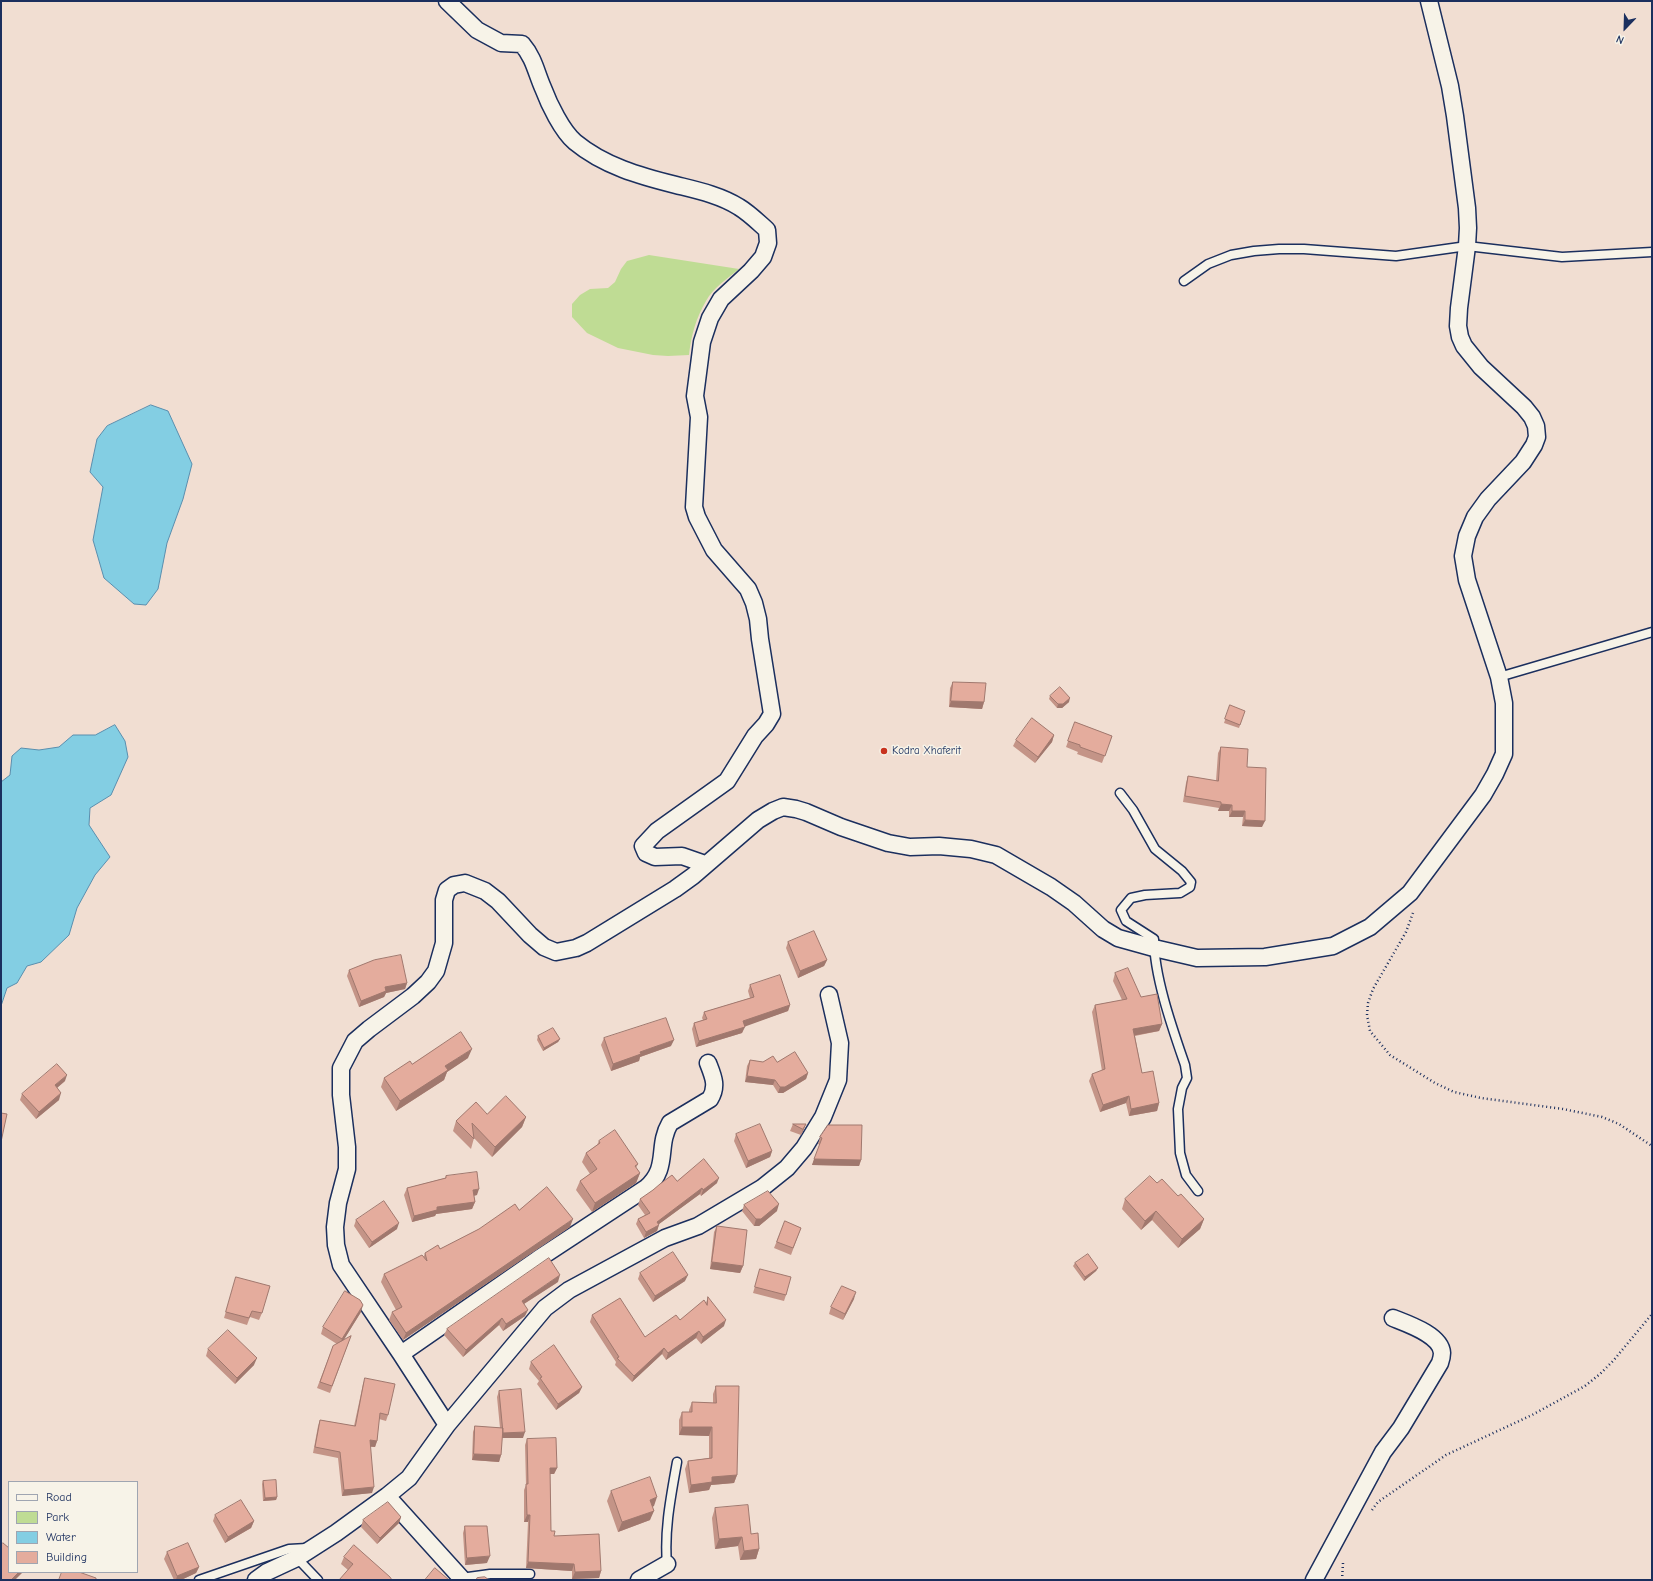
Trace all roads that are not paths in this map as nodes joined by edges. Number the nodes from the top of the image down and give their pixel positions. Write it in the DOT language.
graph roads {
  1 [pos="447,1"];
  2 [pos="1429,1"];
  3 [pos="1467,246"];
  4 [pos="1652,252"];
  5 [pos="1184,281"];
  6 [pos="1652,632"];
  7 [pos="1499,677"];
  8 [pos="1120,793"];
  9 [pos="705,864"];
  10 [pos="1154,948"];
  11 [pos="829,995"];
  12 [pos="708,1063"];
  13 [pos="1198,1191"];
  14 [pos="1393,1318"];
  15 [pos="401,1354"];
  16 [pos="447,1425"];
  17 [pos="677,1462"];
  18 [pos="387,1496"];
  19 [pos="314,1547"];
  20 [pos="297,1558"];
  21 [pos="667,1564"];
  22 [pos="530,1574"];
  23 [pos="462,1579"];
  24 [pos="199,1580"];
  25 [pos="256,1580"];
  26 [pos="318,1580"];
  27 [pos="639,1580"];
  28 [pos="1314,1580"];
  1 -- 9 [label="street"];
  2 -- 3 [label="street"];
  3 -- 4 [label="lane"];
  3 -- 5 [label="lane"];
  3 -- 7 [label="street"];
  6 -- 7 [label="lane"];
  7 -- 10 [label="street"];
  8 -- 10 [label="lane"];
  9 -- 10 [label="street"];
  9 -- 15 [label="street"];
  10 -- 13 [label="lane"];
  11 -- 16 [label="street"];
  12 -- 15 [label="street"];
  14 -- 28 [label="street"];
  15 -- 16 [label="street"];
  16 -- 18 [label="street"];
  17 -- 21 [label="lane"];
  18 -- 19 [label="street"];
  18 -- 23 [label="street"];
  19 -- 20 [label="street"];
  19 -- 24 [label="lane"];
  20 -- 25 [label="street"];
  20 -- 26 [label="lane"];
  21 -- 27 [label="street"];
  22 -- 23 [label="lane"];
}
